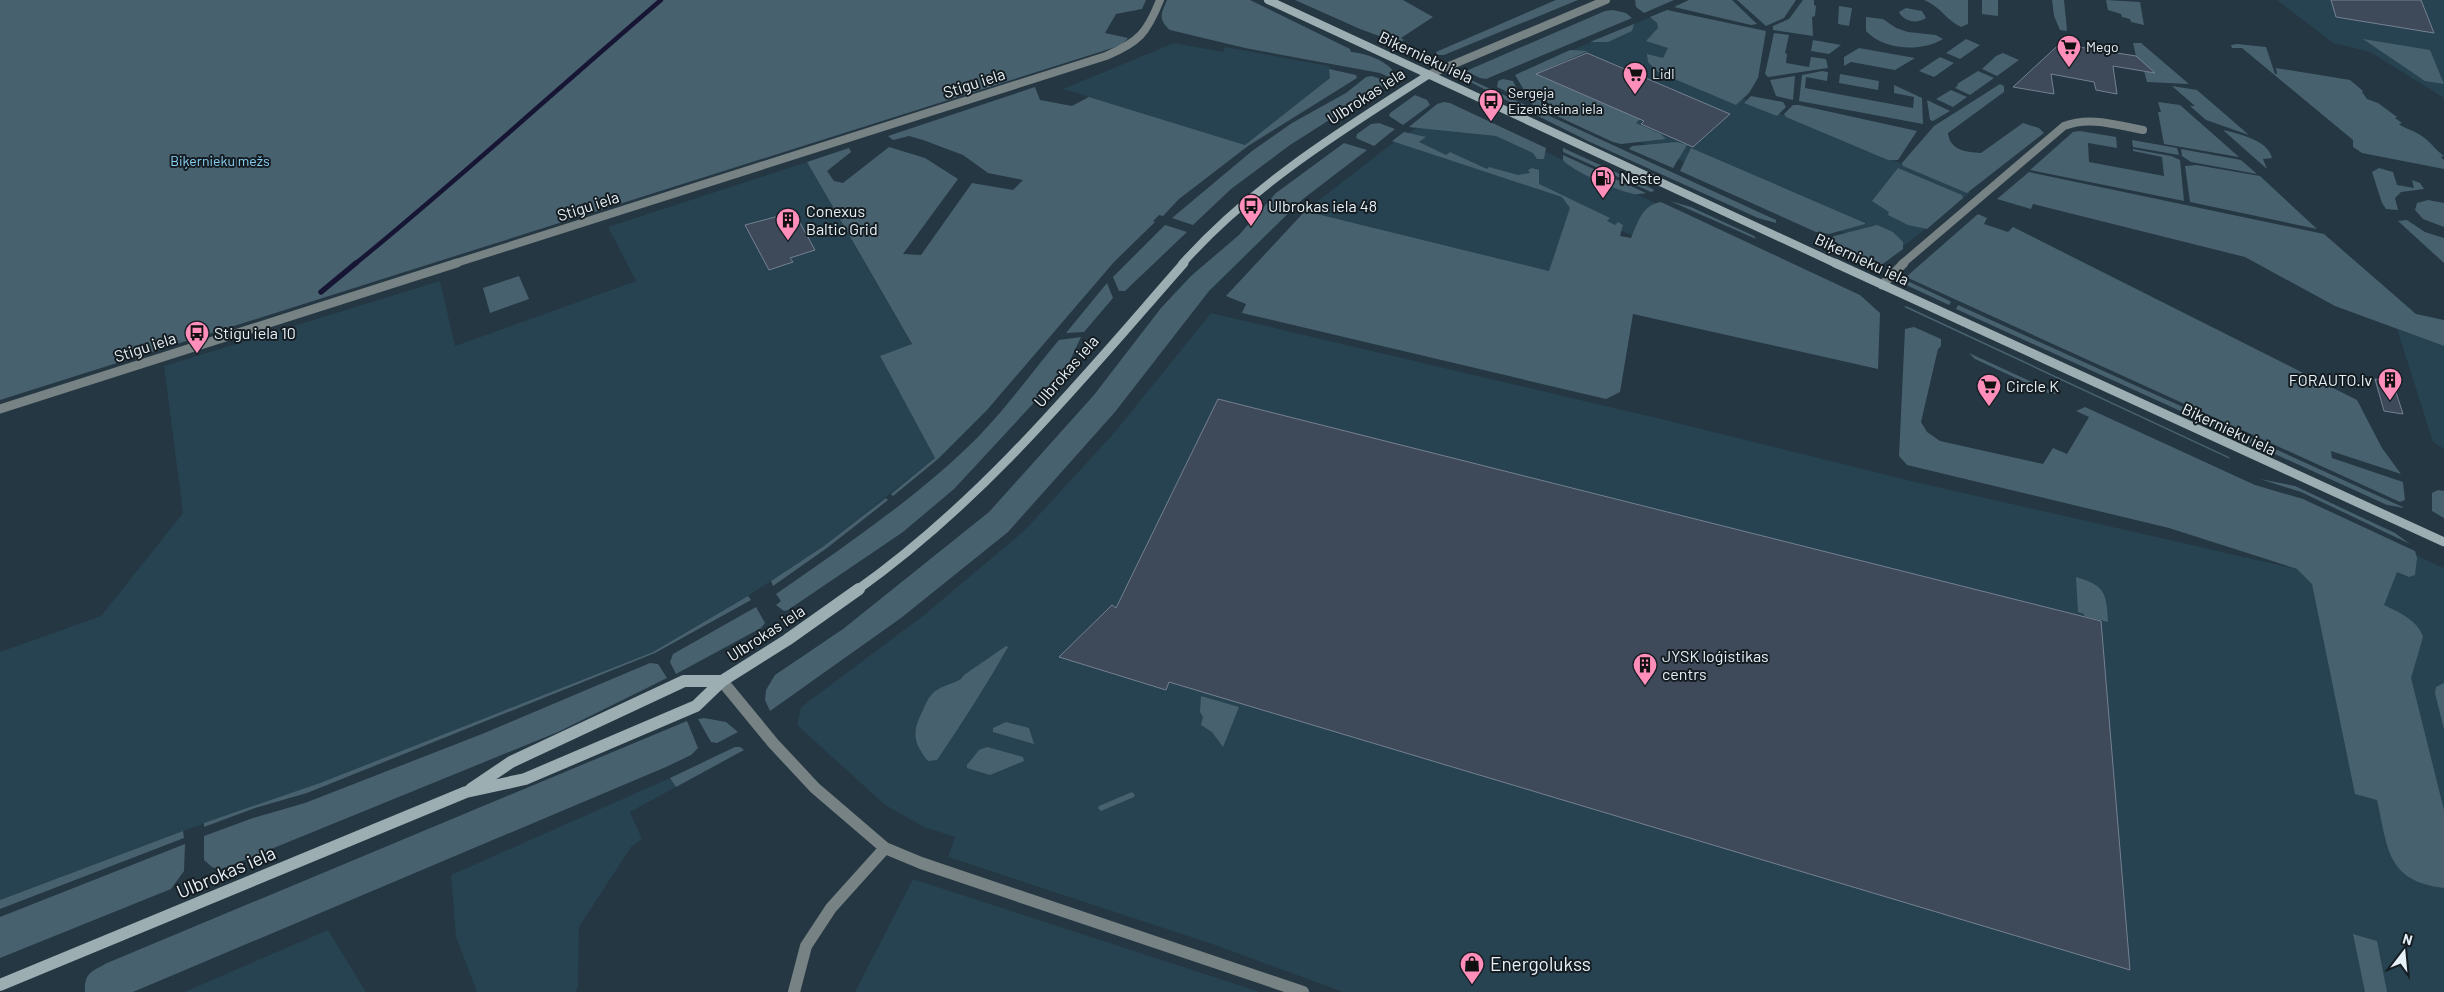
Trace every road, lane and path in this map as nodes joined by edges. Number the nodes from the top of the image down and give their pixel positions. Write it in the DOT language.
graph roads {
  1 [pos="1160,0"];
  2 [pos="1268,0"];
  3 [pos="1606,0"];
  4 [pos="1428,75"];
  5 [pos="2143,130"];
  6 [pos="1882,285"];
  7 [pos="0,409"];
  8 [pos="2444,542"];
  9 [pos="722,681"];
  10 [pos="466,792"];
  11 [pos="885,848"];
  12 [pos="0,985"];
  13 [pos="794,992"];
  14 [pos="1303,992"];
  1 -- 7 [label="street, Stigu iela"];
  2 -- 4 [label="main road, Biķernieku iela"];
  3 -- 4 [label="street"];
  4 -- 6 [label="main road, Biķernieku iela"];
  4 -- 9 [label="main road, Ulbrokas iela"];
  5 -- 6 [label="street"];
  6 -- 8 [label="main road, Biķernieku iela"];
  9 -- 10 [label="main road, Ulbrokas iela"];
  9 -- 10 [label="main road, Ulbrokas iela"];
  9 -- 11 [label="street"];
  10 -- 12 [label="main road, Ulbrokas iela"];
  11 -- 13 [label="street"];
  11 -- 14 [label="street"];
}
